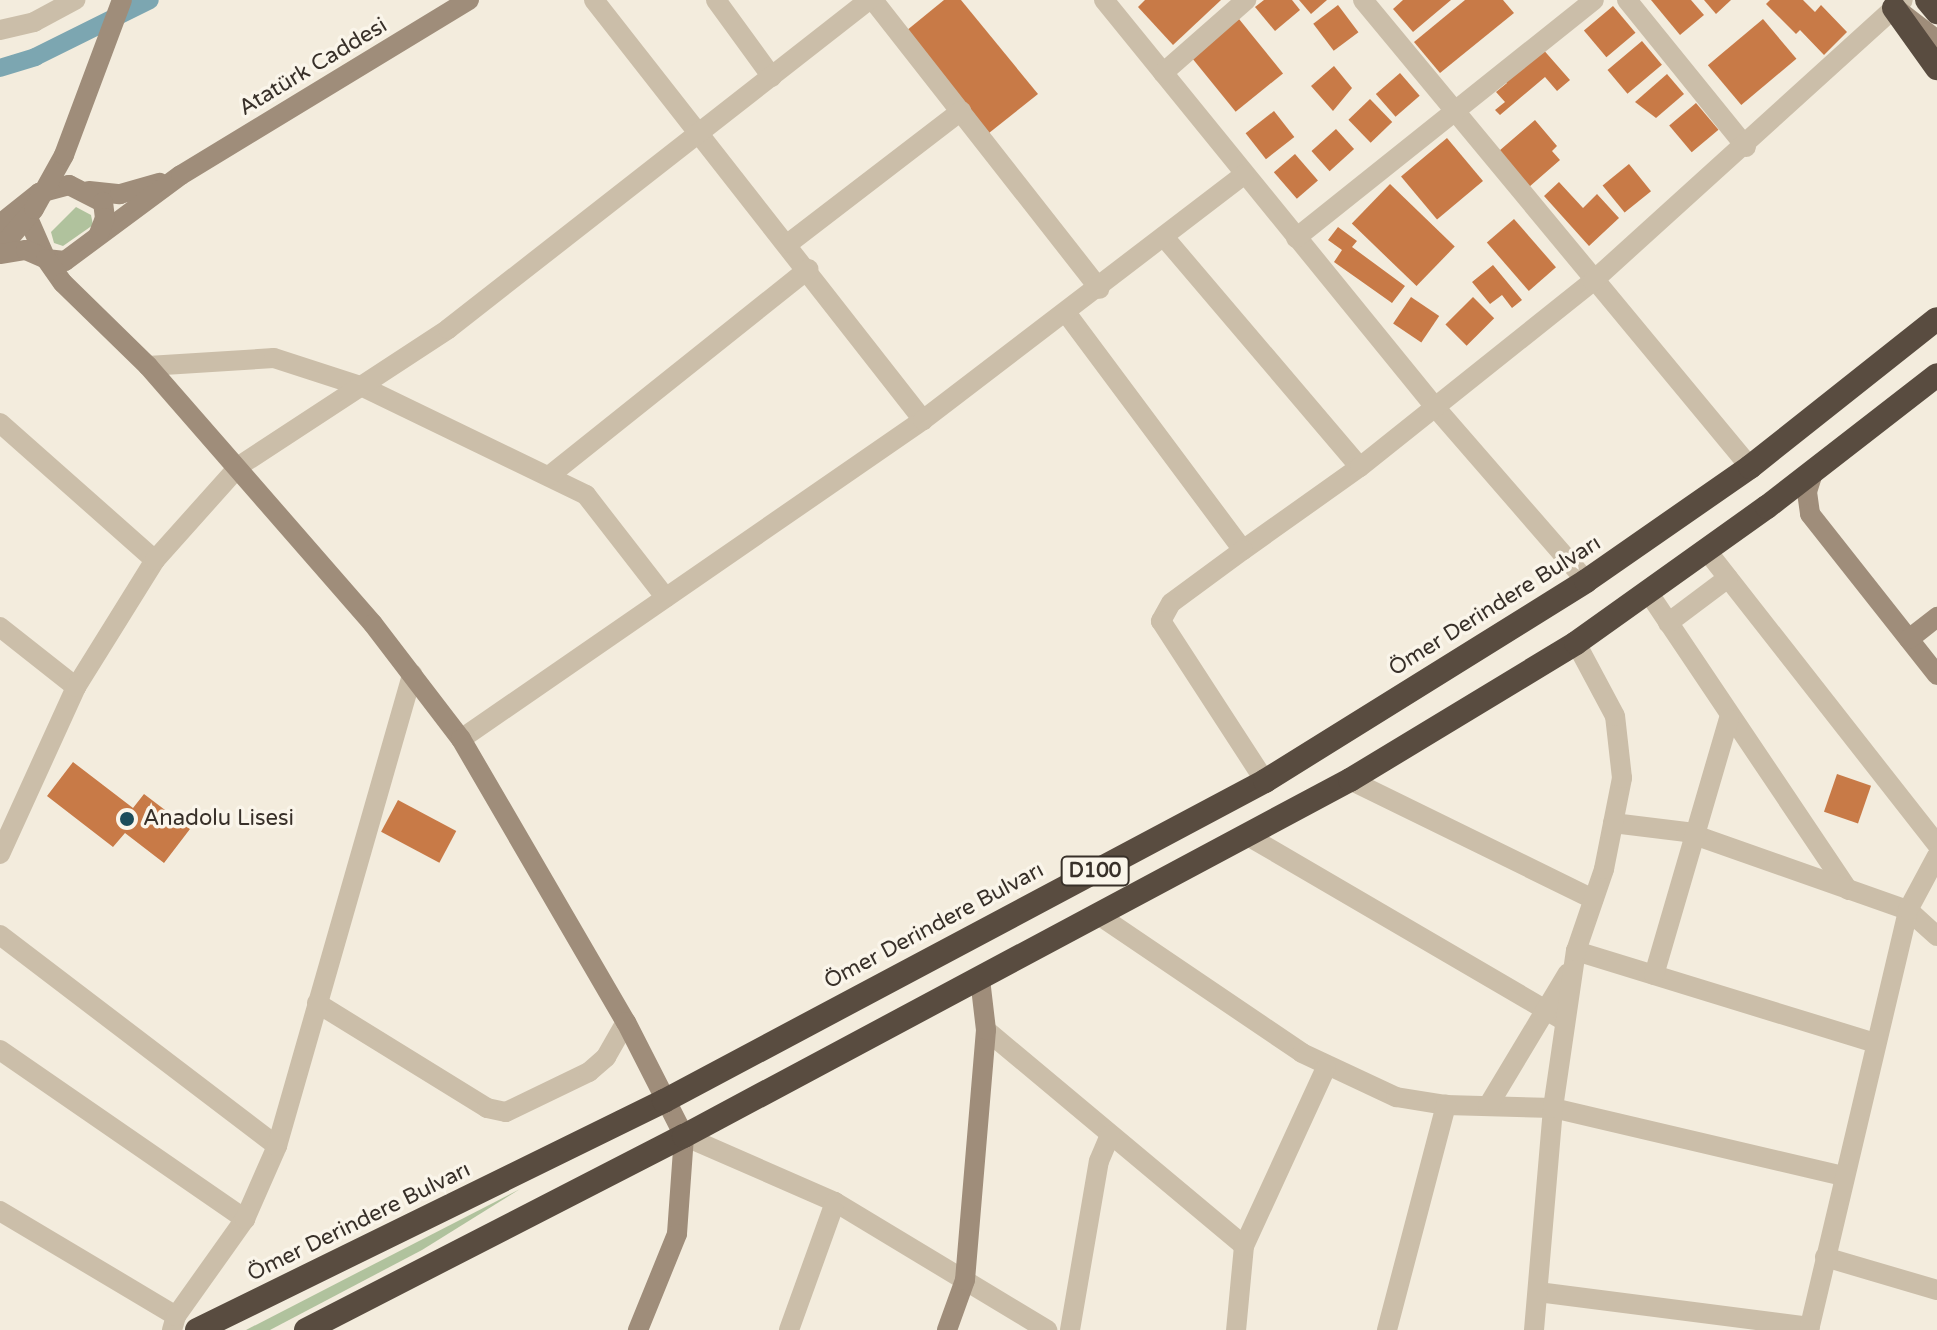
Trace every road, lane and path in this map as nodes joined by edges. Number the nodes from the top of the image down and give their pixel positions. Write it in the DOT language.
graph roads {
  1 [pos="75,0"];
  2 [pos="122,0"];
  3 [pos="469,0"];
  4 [pos="594,0"];
  5 [pos="716,0"];
  6 [pos="871,0"];
  7 [pos="1104,0"];
  8 [pos="1246,0"];
  9 [pos="1363,0"];
  10 [pos="1594,0"];
  11 [pos="1627,0"];
  12 [pos="1920,0"];
  13 [pos="1927,0"];
  14 [pos="1895,3"];
  15 [pos="1935,28"];
  16 [pos="0,30"];
  17 [pos="1937,68"];
  18 [pos="1163,73"];
  19 [pos="772,77"];
  20 [pos="961,111"];
  21 [pos="1457,113"];
  22 [pos="701,134"];
  23 [pos="1746,147"];
  24 [pos="64,155"];
  25 [pos="181,175"];
  26 [pos="1244,175"];
  27 [pos="83,189"];
  28 [pos="45,191"];
  29 [pos="28,218"];
  30 [pos="0,224"];
  31 [pos="99,234"];
  32 [pos="1164,237"];
  33 [pos="1296,238"];
  34 [pos="789,243"];
  35 [pos="0,252"];
  36 [pos="55,260"];
  37 [pos="808,269"];
  38 [pos="1593,281"];
  39 [pos="1100,289"];
  40 [pos="1067,314"];
  41 [pos="1937,319"];
  42 [pos="148,366"];
  43 [pos="1937,375"];
  44 [pos="363,387"];
  45 [pos="1435,407"];
  46 [pos="923,420"];
  47 [pos="0,423"];
  48 [pos="239,466"];
  49 [pos="1360,467"];
  50 [pos="1750,467"];
  51 [pos="1814,470"];
  52 [pos="549,476"];
  53 [pos="1767,507"];
  54 [pos="1810,514"];
  55 [pos="1243,550"];
  56 [pos="1707,551"];
  57 [pos="155,560"];
  58 [pos="1728,578"];
  59 [pos="1586,581"];
  60 [pos="1648,592"];
  61 [pos="666,598"];
  62 [pos="1937,617"];
  63 [pos="1668,623"];
  64 [pos="0,627"];
  65 [pos="1909,639"];
  66 [pos="1576,643"];
  67 [pos="412,674"];
  68 [pos="1937,675"];
  69 [pos="76,687"];
  70 [pos="1729,719"];
  71 [pos="461,739"];
  72 [pos="1350,780"];
  73 [pos="1265,781"];
  74 [pos="8,816"];
  75 [pos="1613,823"];
  76 [pos="1248,836"];
  77 [pos="1696,836"];
  78 [pos="1937,844"];
  79 [pos="0,854"];
  80 [pos="1937,856"];
  81 [pos="1848,890"];
  82 [pos="1593,899"];
  83 [pos="1908,910"];
  84 [pos="1100,916"];
  85 [pos="0,935"];
  86 [pos="1937,936"];
  87 [pos="1575,957"];
  88 [pos="1654,975"];
  89 [pos="980,979"];
  90 [pos="317,1003"];
  91 [pos="1546,1010"];
  92 [pos="1565,1021"];
  93 [pos="626,1022"];
  94 [pos="986,1030"];
  95 [pos="1875,1043"];
  96 [pos="0,1050"];
  97 [pos="1326,1068"];
  98 [pos="664,1101"];
  99 [pos="1446,1105"];
  100 [pos="1488,1106"];
  101 [pos="1553,1108"];
  102 [pos="1110,1135"];
  103 [pos="684,1136"];
  104 [pos="277,1146"];
  105 [pos="1843,1176"];
  106 [pos="835,1202"];
  107 [pos="0,1211"];
  108 [pos="245,1219"];
  109 [pos="1244,1246"];
  110 [pos="1825,1257"];
  111 [pos="965,1280"];
  112 [pos="1937,1290"];
  113 [pos="1538,1292"];
  114 [pos="174,1323"];
  115 [pos="1809,1329"];
  116 [pos="197,1330"];
  117 [pos="306,1330"];
  118 [pos="638,1330"];
  119 [pos="789,1330"];
  120 [pos="947,1330"];
  121 [pos="1047,1330"];
  122 [pos="1070,1330"];
  123 [pos="1236,1330"];
  124 [pos="1387,1330"];
  125 [pos="1534,1330"];
  1 -- 16 [label="street"];
  2 -- 24 [label="street"];
  3 -- 25 [label="street, Atatürk Caddesi"];
  4 -- 22 [label="street"];
  5 -- 19 [label="street"];
  6 -- 19 [label="street"];
  6 -- 20 [label="street"];
  7 -- 18 [label="street"];
  8 -- 18 [label="street"];
  9 -- 21 [label="street"];
  10 -- 21 [label="street"];
  11 -- 23 [label="street"];
  12 -- 15 [label="street"];
  13 -- 15 [label="highway"];
  14 -- 15 [label="street"];
  14 -- 17 [label="highway"];
  14 -- 23 [label="street"];
  18 -- 26 [label="street"];
  19 -- 22 [label="street"];
  20 -- 34 [label="street"];
  20 -- 39 [label="street"];
  21 -- 33 [label="street"];
  21 -- 38 [label="street"];
  22 -- 34 [label="street"];
  22 -- 44 [label="street"];
  23 -- 38 [label="street"];
  24 -- 27 [label="street"];
  24 -- 28 [label="street"];
  25 -- 27 [label="street"];
  25 -- 31 [label="street"];
  26 -- 32 [label="street"];
  26 -- 33 [label="street"];
  27 -- 28 [label="street"];
  27 -- 31 [label="street"];
  28 -- 29 [label="street"];
  28 -- 30 [label="street"];
  29 -- 35 [label="street"];
  29 -- 36 [label="street"];
  31 -- 36 [label="street"];
  32 -- 39 [label="street"];
  32 -- 49 [label="street"];
  33 -- 45 [label="street"];
  34 -- 37 [label="street"];
  35 -- 36 [label="street"];
  36 -- 42 [label="street"];
  37 -- 46 [label="street"];
  37 -- 52 [label="street"];
  38 -- 45 [label="street"];
  38 -- 50 [label="street"];
  39 -- 40 [label="street"];
  40 -- 46 [label="street"];
  40 -- 55 [label="street"];
  41 -- 50 [label="highway, Ömer Derindere Bulvarı / D100"];
  42 -- 44 [label="street"];
  42 -- 48 [label="street"];
  43 -- 51 [label="highway, D100"];
  44 -- 48 [label="street"];
  44 -- 52 [label="street"];
  45 -- 49 [label="street"];
  45 -- 59 [label="street"];
  46 -- 61 [label="street"];
  47 -- 57 [label="street"];
  48 -- 57 [label="street"];
  48 -- 67 [label="street"];
  49 -- 55 [label="street"];
  50 -- 59 [label="highway, Ömer Derindere Bulvarı / D100"];
  51 -- 53 [label="highway, D100"];
  51 -- 54 [label="street"];
  52 -- 61 [label="street"];
  53 -- 54 [label="street"];
  53 -- 56 [label="highway, D100"];
  54 -- 65 [label="street"];
  55 -- 73 [label="street"];
  56 -- 58 [label="street"];
  56 -- 60 [label="highway, D100"];
  57 -- 69 [label="street"];
  58 -- 63 [label="street"];
  58 -- 78 [label="street"];
  59 -- 73 [label="highway, Ömer Derindere Bulvarı / D100"];
  60 -- 63 [label="street"];
  60 -- 66 [label="highway, D100"];
  61 -- 71 [label="street"];
  62 -- 65 [label="street"];
  63 -- 70 [label="street"];
  64 -- 69 [label="street"];
  65 -- 68 [label="street"];
  66 -- 72 [label="highway, D100"];
  66 -- 75 [label="street"];
  67 -- 71 [label="street"];
  67 -- 90 [label="street"];
  69 -- 74 [label="street"];
  70 -- 77 [label="street"];
  70 -- 81 [label="street"];
  71 -- 93 [label="street"];
  72 -- 76 [label="highway, D100"];
  72 -- 82 [label="street"];
  73 -- 98 [label="highway, Ömer Derindere Bulvarı / D100"];
  74 -- 79 [label="street"];
  75 -- 77 [label="street"];
  75 -- 82 [label="street"];
  76 -- 84 [label="highway, D100"];
  76 -- 91 [label="street"];
  77 -- 81 [label="street"];
  77 -- 88 [label="street"];
  80 -- 83 [label="street"];
  81 -- 83 [label="street"];
  82 -- 87 [label="street"];
  83 -- 86 [label="street"];
  83 -- 95 [label="street"];
  84 -- 89 [label="highway, D100"];
  84 -- 97 [label="street"];
  85 -- 104 [label="street"];
  87 -- 88 [label="street"];
  87 -- 91 [label="street"];
  87 -- 92 [label="street"];
  88 -- 95 [label="street"];
  89 -- 94 [label="street"];
  89 -- 103 [label="highway, D100"];
  90 -- 93 [label="street"];
  90 -- 104 [label="street"];
  91 -- 92 [label="street"];
  91 -- 100 [label="street"];
  92 -- 101 [label="street"];
  93 -- 98 [label="street"];
  94 -- 102 [label="street"];
  94 -- 111 [label="street"];
  95 -- 105 [label="street"];
  96 -- 108 [label="street"];
  97 -- 99 [label="street"];
  97 -- 109 [label="street"];
  98 -- 103 [label="street"];
  98 -- 116 [label="highway, Ömer Derindere Bulvarı / D100"];
  99 -- 100 [label="street"];
  99 -- 124 [label="street"];
  100 -- 101 [label="street"];
  101 -- 105 [label="street"];
  101 -- 113 [label="street"];
  102 -- 109 [label="street"];
  102 -- 122 [label="street"];
  103 -- 106 [label="street"];
  103 -- 117 [label="highway, D100"];
  103 -- 118 [label="street"];
  104 -- 108 [label="street"];
  105 -- 110 [label="street"];
  106 -- 111 [label="street"];
  106 -- 119 [label="street"];
  107 -- 114 [label="street"];
  108 -- 114 [label="street"];
  109 -- 123 [label="street"];
  110 -- 112 [label="street"];
  110 -- 115 [label="street"];
  111 -- 120 [label="street"];
  111 -- 121 [label="street"];
  113 -- 115 [label="street"];
  113 -- 125 [label="street"];
}
